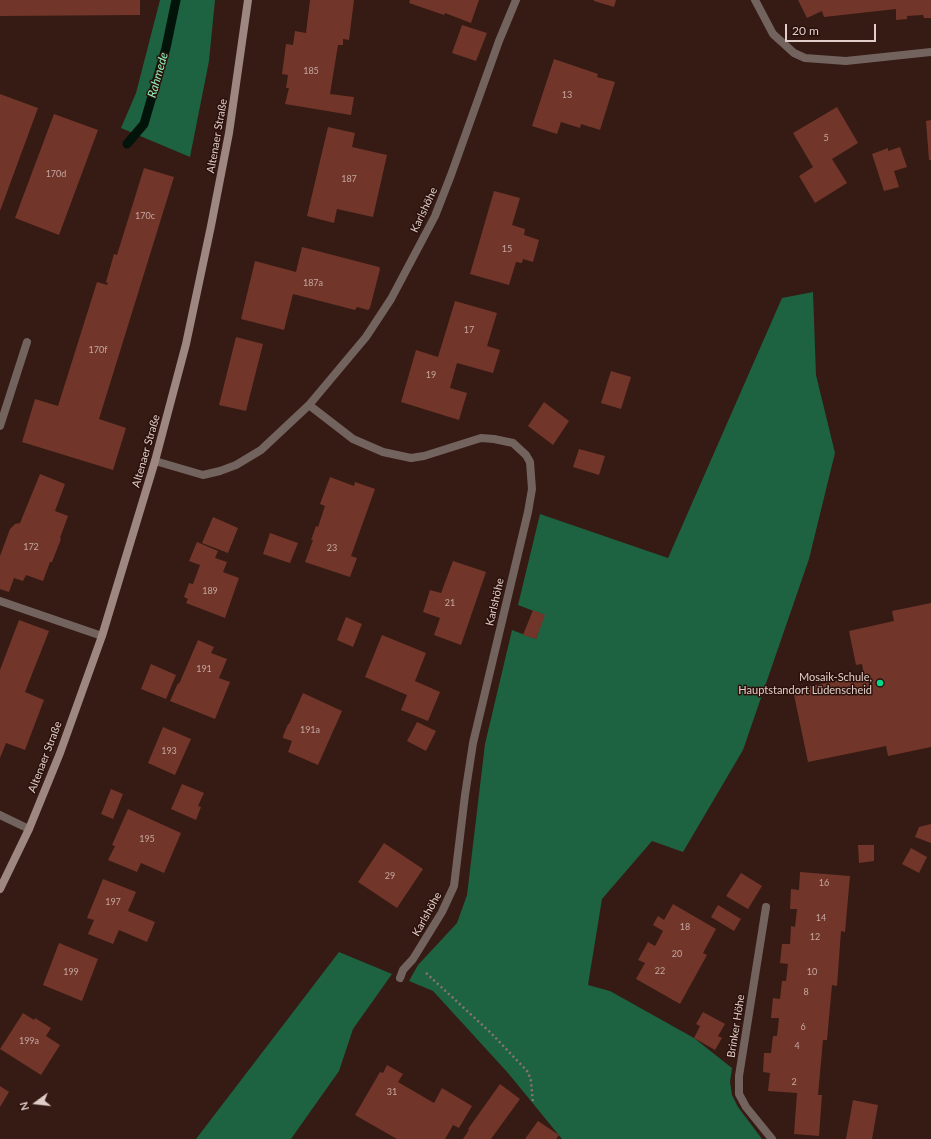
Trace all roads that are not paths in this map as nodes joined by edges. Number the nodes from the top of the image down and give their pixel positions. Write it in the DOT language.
graph roads {
  1 [pos="248,0"];
  2 [pos="516,0"];
  3 [pos="755,0"];
  4 [pos="931,52"];
  5 [pos="27,342"];
  6 [pos="309,405"];
  7 [pos="0,426"];
  8 [pos="155,461"];
  9 [pos="0,601"];
  10 [pos="102,636"];
  11 [pos="0,815"];
  12 [pos="29,829"];
  13 [pos="0,889"];
  14 [pos="766,907"];
  15 [pos="400,978"];
  16 [pos="772,1139"];
  1 -- 8 [label="main road, Altenaer Straße"];
  2 -- 6 [label="street, Karlshöhe"];
  3 -- 4 [label="street"];
  5 -- 7 [label="street"];
  6 -- 8 [label="street, Karlshöhe"];
  6 -- 15 [label="street, Karlshöhe"];
  8 -- 10 [label="main road, Altenaer Straße"];
  9 -- 10 [label="street"];
  10 -- 12 [label="main road, Altenaer Straße"];
  11 -- 12 [label="street"];
  12 -- 13 [label="main road, Altenaer Straße"];
  14 -- 16 [label="street, Brinker Höhe"];
}
